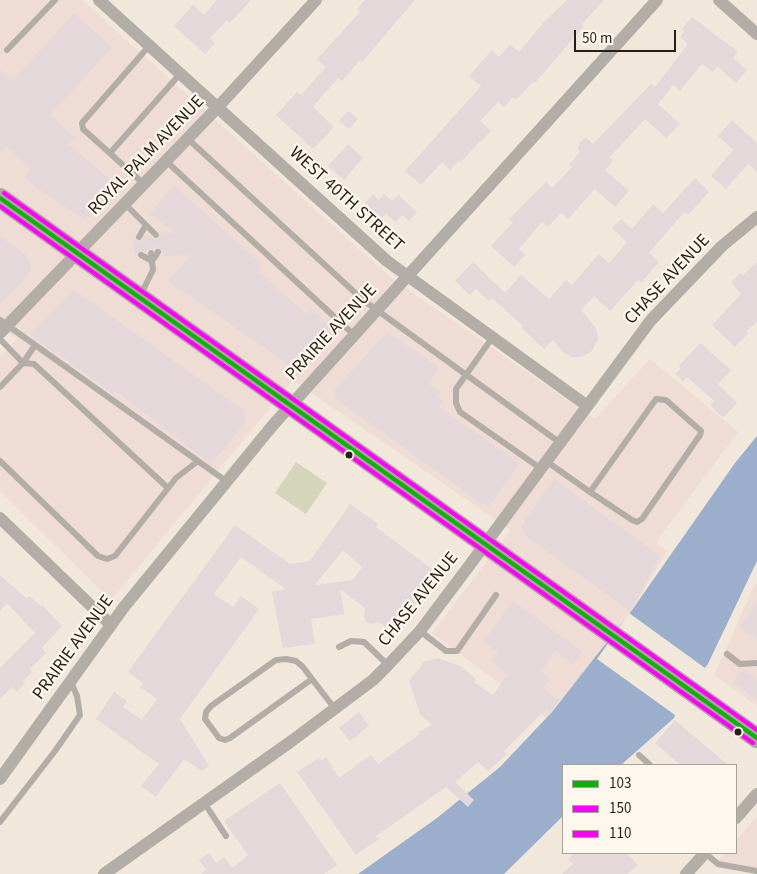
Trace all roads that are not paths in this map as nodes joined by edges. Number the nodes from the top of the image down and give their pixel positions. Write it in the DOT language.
graph roads {
  1 [pos="55,0"];
  2 [pos="99,0"];
  3 [pos="316,0"];
  4 [pos="656,0"];
  5 [pos="719,0"];
  6 [pos="757,34"];
  7 [pos="149,46"];
  8 [pos="7,50"];
  9 [pos="180,74"];
  10 [pos="217,108"];
  11 [pos="188,139"];
  12 [pos="110,153"];
  13 [pos="166,161"];
  14 [pos="144,184"];
  15 [pos="0,198"];
  16 [pos="126,204"];
  17 [pos="757,217"];
  18 [pos="146,225"];
  19 [pos="156,235"];
  20 [pos="148,236"];
  21 [pos="139,237"];
  22 [pos="154,253"];
  23 [pos="78,254"];
  24 [pos="142,255"];
  25 [pos="152,261"];
  26 [pos="407,276"];
  27 [pos="140,298"];
  28 [pos="378,310"];
  29 [pos="2,326"];
  30 [pos="354,335"];
  31 [pos="492,338"];
  32 [pos="0,339"];
  33 [pos="35,345"];
  34 [pos="23,362"];
  35 [pos="467,374"];
  36 [pos="0,387"];
  37 [pos="290,405"];
  38 [pos="586,405"];
  39 [pos="559,442"];
  40 [pos="0,461"];
  41 [pos="198,461"];
  42 [pos="543,464"];
  43 [pos="226,481"];
  44 [pos="168,488"];
  45 [pos="590,492"];
  46 [pos="0,518"];
  47 [pos="485,545"];
  48 [pos="496,595"];
  49 [pos="111,625"];
  50 [pos="420,631"];
  51 [pos="340,646"];
  52 [pos="727,654"];
  53 [pos="757,662"];
  54 [pos="388,665"];
  55 [pos="312,679"];
  56 [pos="71,682"];
  57 [pos="335,709"];
  58 [pos="757,738"];
  59 [pos="639,755"];
  60 [pos="649,764"];
  61 [pos="0,780"];
  62 [pos="757,794"];
  63 [pos="205,804"];
  64 [pos="737,817"];
  65 [pos="0,822"];
  66 [pos="226,836"];
  67 [pos="704,854"];
  68 [pos="706,854"];
  69 [pos="757,871"];
  70 [pos="104,874"];
  71 [pos="686,874"];
  1 -- 8 [label="lane"];
  2 -- 7 [label="street, WEST 40TH STREET"];
  3 -- 10 [label="street, ROYAL PALM AVENUE"];
  4 -- 26 [label="street, PRAIRIE AVENUE"];
  5 -- 6 [label="street"];
  7 -- 9 [label="street, WEST 40TH STREET"];
  7 -- 12 [label="lane"];
  9 -- 10 [label="street, WEST 40TH STREET"];
  9 -- 12 [label="lane"];
  10 -- 11 [label="street, ROYAL PALM AVENUE"];
  10 -- 26 [label="street, WEST 40TH STREET"];
  11 -- 13 [label="street, ROYAL PALM AVENUE"];
  11 -- 28 [label="lane"];
  12 -- 14 [label="lane"];
  13 -- 14 [label="street, ROYAL PALM AVENUE"];
  13 -- 30 [label="lane"];
  14 -- 16 [label="street, ROYAL PALM AVENUE"];
  15 -- 23 [label="main road"];
  16 -- 18 [label="lane"];
  16 -- 23 [label="street, ROYAL PALM AVENUE"];
  17 -- 38 [label="street, CHASE AVENUE"];
  18 -- 19 [label="lane"];
  18 -- 20 [label="lane"];
  18 -- 21 [label="lane"];
  22 -- 25 [label="lane"];
  23 -- 27 [label="main road"];
  23 -- 29 [label="street, ROYAL PALM AVENUE"];
  24 -- 25 [label="lane"];
  25 -- 27 [label="lane"];
  26 -- 28 [label="street, PRAIRIE AVENUE"];
  26 -- 31 [label="street, WEST 40TH STREET"];
  27 -- 37 [label="main road"];
  28 -- 30 [label="street, PRAIRIE AVENUE"];
  28 -- 35 [label="lane"];
  29 -- 33 [label="lane"];
  30 -- 37 [label="street, PRAIRIE AVENUE"];
  31 -- 35 [label="lane"];
  31 -- 38 [label="street, WEST 40TH STREET"];
  32 -- 34 [label="lane"];
  33 -- 34 [label="lane"];
  33 -- 41 [label="lane"];
  34 -- 36 [label="lane"];
  34 -- 44 [label="lane"];
  35 -- 39 [label="lane"];
  35 -- 42 [label="lane"];
  37 -- 43 [label="street, PRAIRIE AVENUE"];
  37 -- 47 [label="main road"];
  38 -- 39 [label="street, CHASE AVENUE"];
  39 -- 42 [label="street, CHASE AVENUE"];
  40 -- 44 [label="lane"];
  41 -- 43 [label="lane"];
  41 -- 44 [label="lane"];
  42 -- 45 [label="lane"];
  42 -- 47 [label="street, CHASE AVENUE"];
  43 -- 49 [label="street, PRAIRIE AVENUE"];
  45 -- 45 [label="lane"];
  46 -- 49 [label="street"];
  47 -- 50 [label="street, CHASE AVENUE"];
  47 -- 58 [label="main road"];
  48 -- 50 [label="lane"];
  49 -- 56 [label="street, PRAIRIE AVENUE"];
  50 -- 54 [label="street, CHASE AVENUE"];
  51 -- 54 [label="lane"];
  52 -- 53 [label="lane"];
  54 -- 57 [label="street, CHASE AVENUE"];
  55 -- 55 [label="lane"];
  55 -- 57 [label="lane"];
  56 -- 61 [label="street, PRAIRIE AVENUE"];
  56 -- 65 [label="lane"];
  57 -- 63 [label="street, CHASE AVENUE"];
  59 -- 60 [label="lane"];
  62 -- 64 [label="street"];
  63 -- 66 [label="lane"];
  63 -- 70 [label="street, CHASE AVENUE"];
  67 -- 71 [label="street"];
  68 -- 69 [label="lane"];
}
